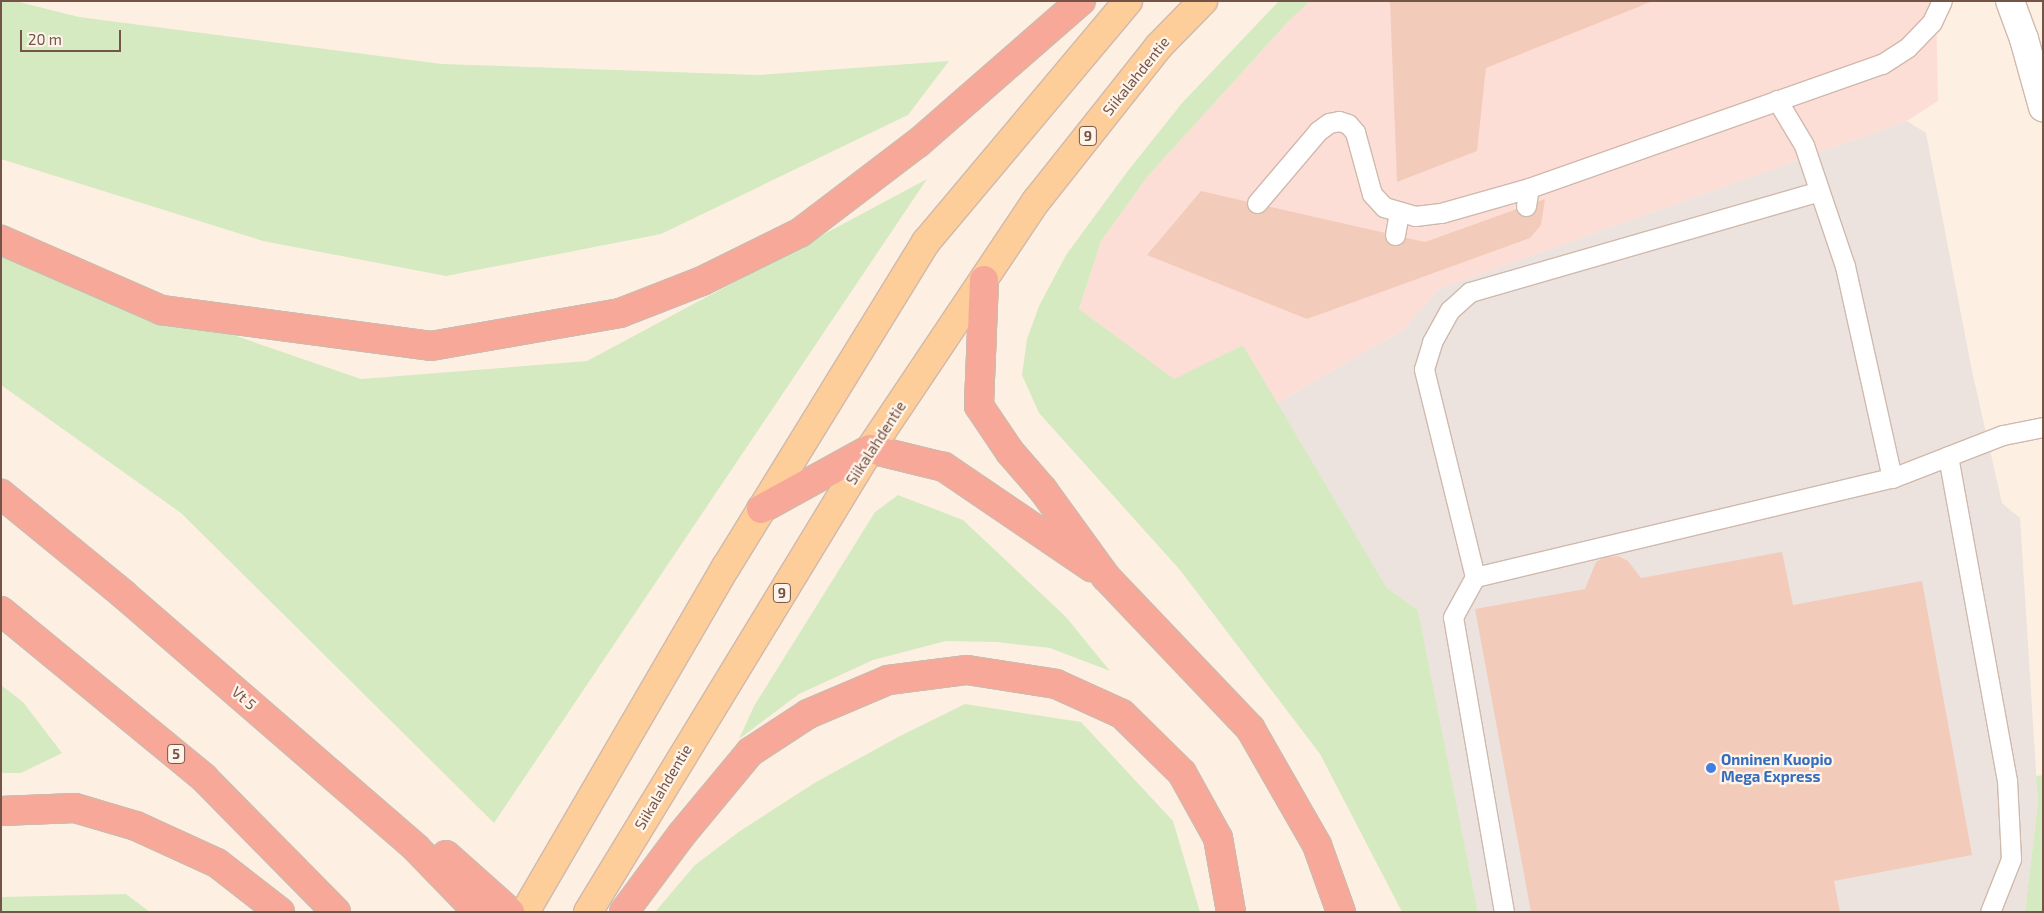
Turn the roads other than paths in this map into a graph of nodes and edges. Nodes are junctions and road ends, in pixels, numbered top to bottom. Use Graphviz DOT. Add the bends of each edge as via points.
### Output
graph roads {
  1 [pos="1081,1"];
  2 [pos="1128,1"];
  3 [pos="1203,1"];
  4 [pos="1942,1"];
  5 [pos="2010,1"];
  6 [pos="1777,100"];
  7 [pos="2043,107"];
  8 [pos="1820,191"];
  9 [pos="1256,203"];
  10 [pos="1399,212"];
  11 [pos="1395,235"];
  12 [pos="1,240"];
  13 [pos="984,280"];
  14 [pos="2043,427"];
  15 [pos="870,449"];
  16 [pos="1948,456"];
  17 [pos="1892,478"];
  18 [pos="1,494"];
  19 [pos="761,509"];
  20 [pos="1475,577"];
  21 [pos="1106,578"];
  22 [pos="1,611"];
  23 [pos="1,812"];
  24 [pos="420,842"];
  25 [pos="280,912"];
  26 [pos="336,912"];
  27 [pos="478,912"];
  28 [pos="510,912"];
  29 [pos="524,912"];
  30 [pos="588,912"];
  31 [pos="624,912"];
  32 [pos="1231,912"];
  33 [pos="1340,912"];
  34 [pos="1504,912"];
  35 [pos="1990,912"];
  1 -- 12 [label="highway" via="918,143 801,232 702,280 620,314 431,346 161,310"];
  2 -- 19 [label="main road" via="926,242"];
  3 -- 13 [label="main road, Siikalahdentie / 9" via="1159,46 1049,185"];
  4 -- 6 [label="lane" via="1932,22 1914,41 1882,64"];
  5 -- 7 [label="main road"];
  6 -- 8 [label="lane" via="1804,145"];
  6 -- 10 [label="lane" via="1527,197 1441,213 1414,216"];
  8 -- 17 [label="lane" via="1845,266"];
  8 -- 20 [label="lane" via="1470,292 1450,310 1432,342 1424,369"];
  9 -- 10 [label="lane" via="1318,131 1339,121 1348,124 1355,132 1372,194 1384,207"];
  10 -- 11 [label="lane"];
  13 -- 15 [label="main road, Siikalahdentie / 9"];
  13 -- 21 [label="highway" via="979,406"];
  14 -- 16 [label="lane" via="2003,435"];
  15 -- 19 [label="highway"];
  15 -- 21 [label="highway" via="944,467"];
  15 -- 30 [label="main road, Siikalahdentie / 9"];
  16 -- 17 [label="lane"];
  16 -- 35 [label="lane" via="2006,780 2011,859"];
  17 -- 20 [label="lane"];
  18 -- 24 [label="highway, Vt 5" via="271,722"];
  19 -- 29 [label="main road"];
  20 -- 34 [label="lane" via="1453,617"];
  21 -- 33 [label="highway" via="1250,728 1317,846"];
  22 -- 26 [label="highway, 5" via="204,778"];
  23 -- 25 [label="highway" via="75,808 136,826 217,863"];
  24 -- 27 [label="highway"];
  24 -- 28 [label="highway"];
  31 -- 32 [label="highway" via="682,834 750,752 808,714 888,680 967,670 1056,684 1122,714 1182,773 1218,838"];
}
